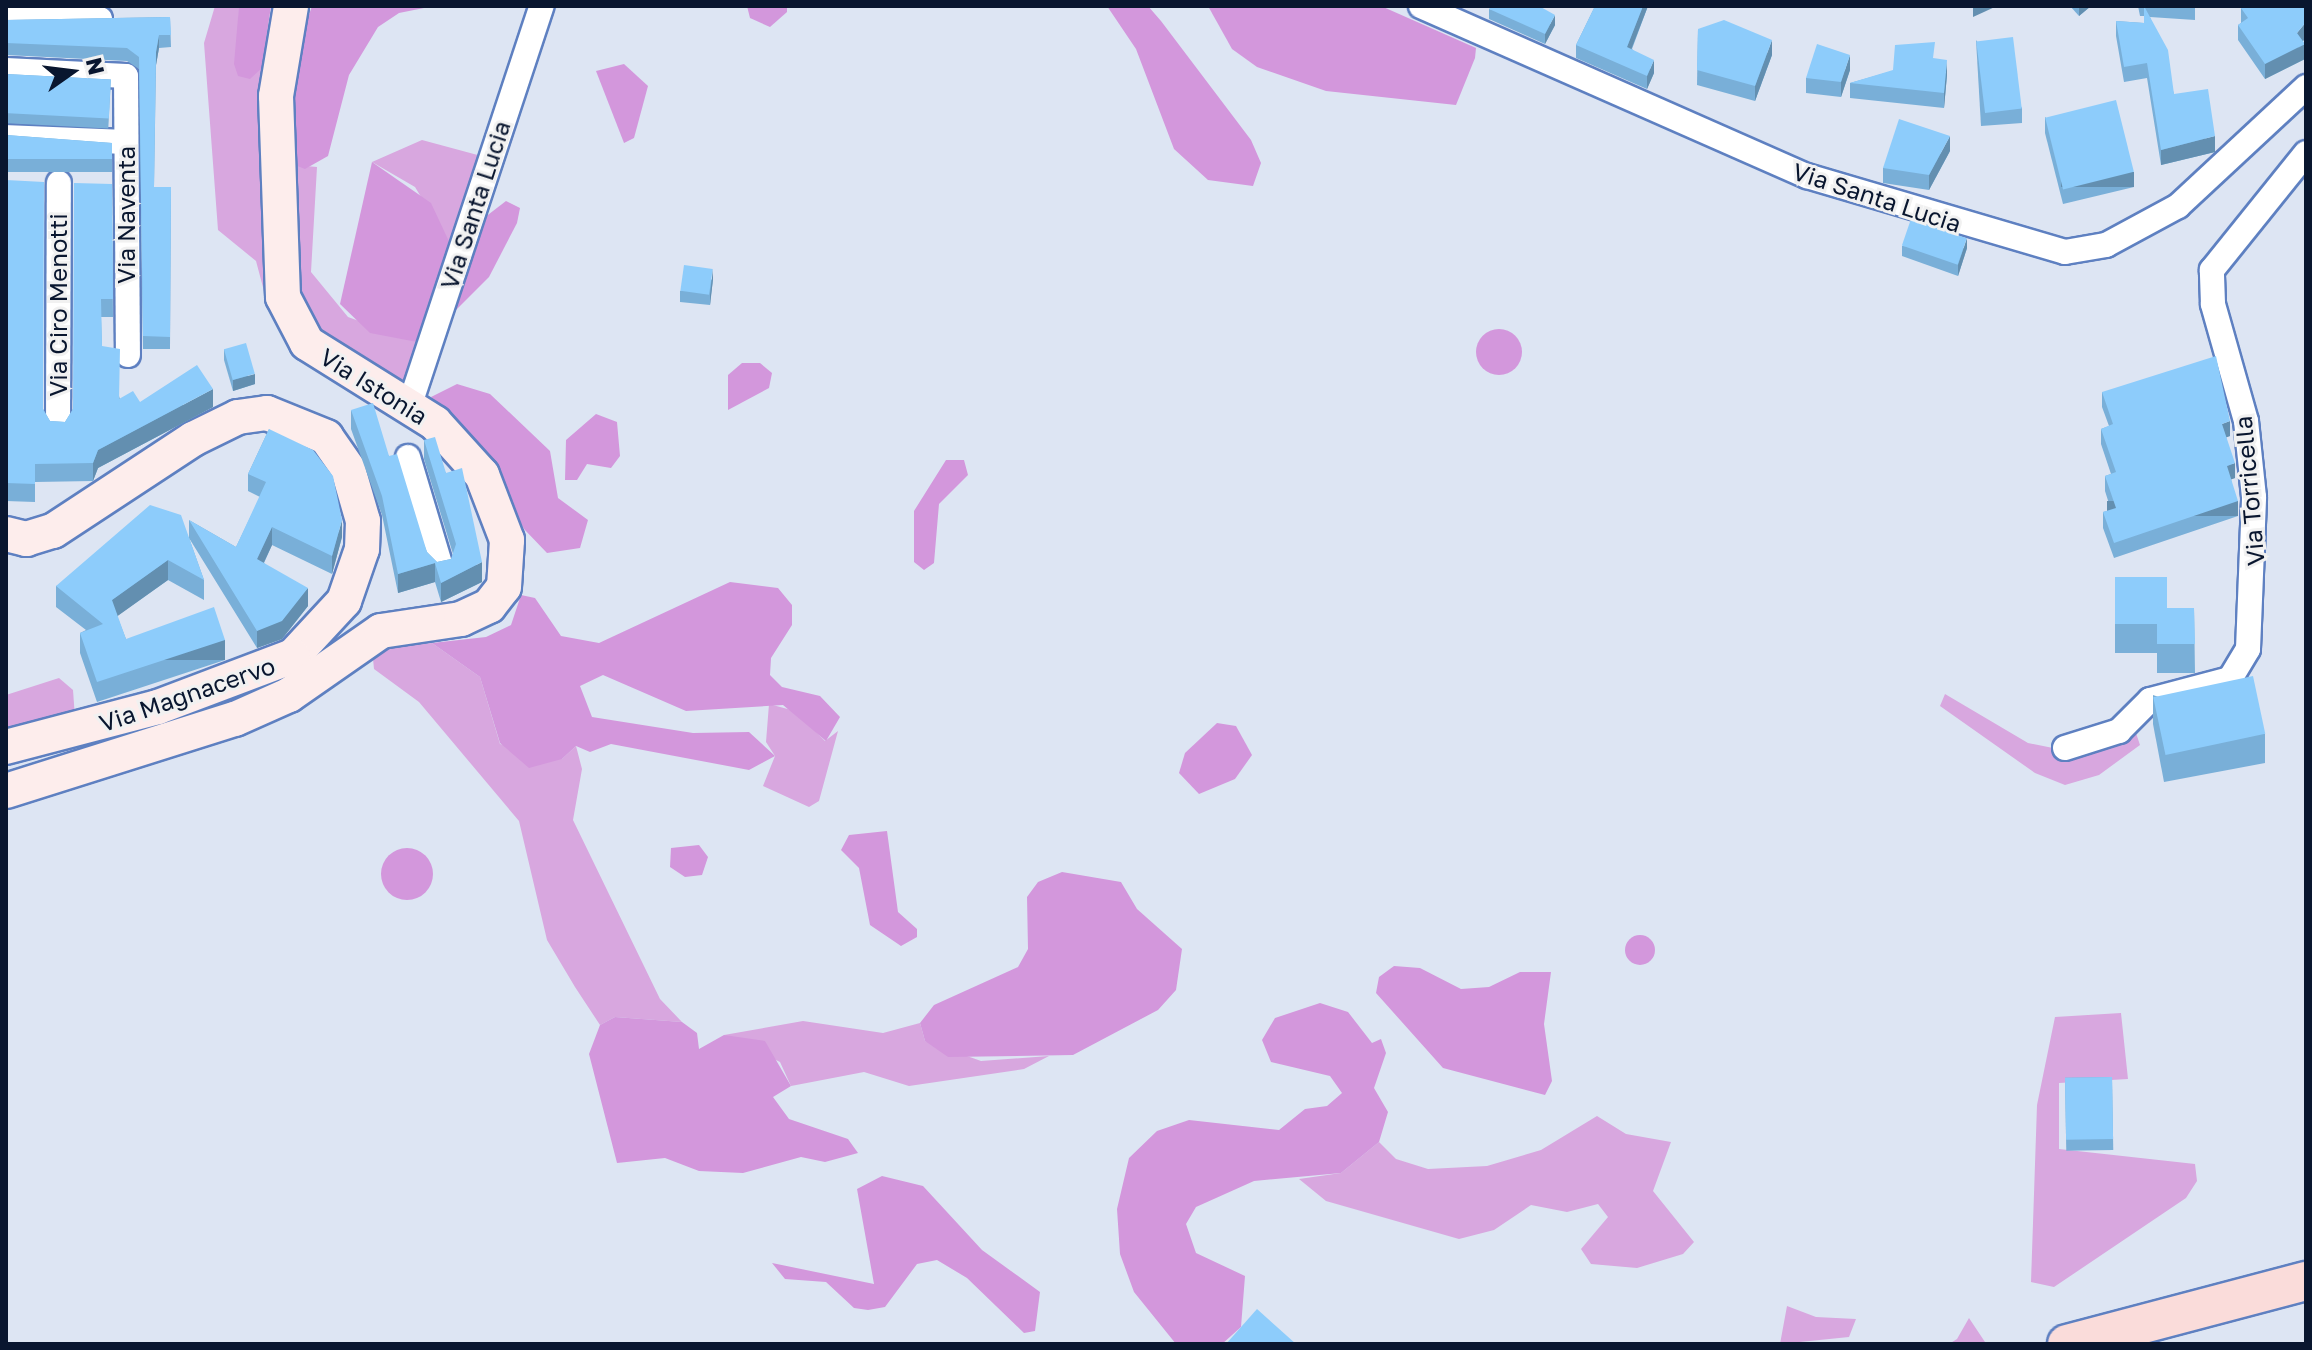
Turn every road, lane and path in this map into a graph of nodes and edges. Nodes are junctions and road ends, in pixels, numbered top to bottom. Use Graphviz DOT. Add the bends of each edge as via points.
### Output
graph roads {
  1 [pos="542,6"];
  2 [pos="1421,6"];
  3 [pos="291,9"];
  4 [pos="6,18"];
  5 [pos="128,20"];
  6 [pos="6,70"];
  7 [pos="2306,87"];
  8 [pos="6,137"];
  9 [pos="126,142"];
  10 [pos="2306,153"];
  11 [pos="32,183"];
  12 [pos="59,183"];
  13 [pos="125,187"];
  14 [pos="128,355"];
  15 [pos="410,404"];
  16 [pos="58,427"];
  17 [pos="408,457"];
  18 [pos="9,537"];
  19 [pos="441,567"];
  20 [pos="6,747"];
  21 [pos="2065,748"];
  22 [pos="6,791"];
  23 [pos="2306,1281"];
  24 [pos="2067,1344"];
  1 -- 15 [label="street, Via Santa Lucia"];
  2 -- 7 [label="street, Via Santa Lucia" via="1807,176 2065,252 2106,245 2178,206"];
  3 -- 15 [label="street, Via Istonia" via="276,96 283,297 293,323 328,361"];
  4 -- 5 [label="street"];
  6 -- 9 [label="street, Via Naventa" via="126,76"];
  8 -- 9 [label="street"];
  9 -- 13 [label="street, Via Naventa"];
  10 -- 21 [label="street, Via Torricella" via="2212,270 2213,304 2246,421 2254,497 2248,649 2230,679 2150,700 2119,731"];
  11 -- 12 [label="street"];
  12 -- 13 [label="street"];
  12 -- 16 [label="street, Via Ciro Menotti"];
  13 -- 14 [label="street, Via Naventa"];
  15 -- 22 [label="street, Via Istonia" via="459,447 499,511 510,557 498,598 461,619 381,631 289,695 235,719"];
  17 -- 19 [label="street"];
  18 -- 20 [label="street, Via Magnacervo" via="53,531 193,439 253,413 296,419 326,437 348,469 363,521 362,549 344,601 293,656 158,707"];
  23 -- 24 [label="main road"];
}
